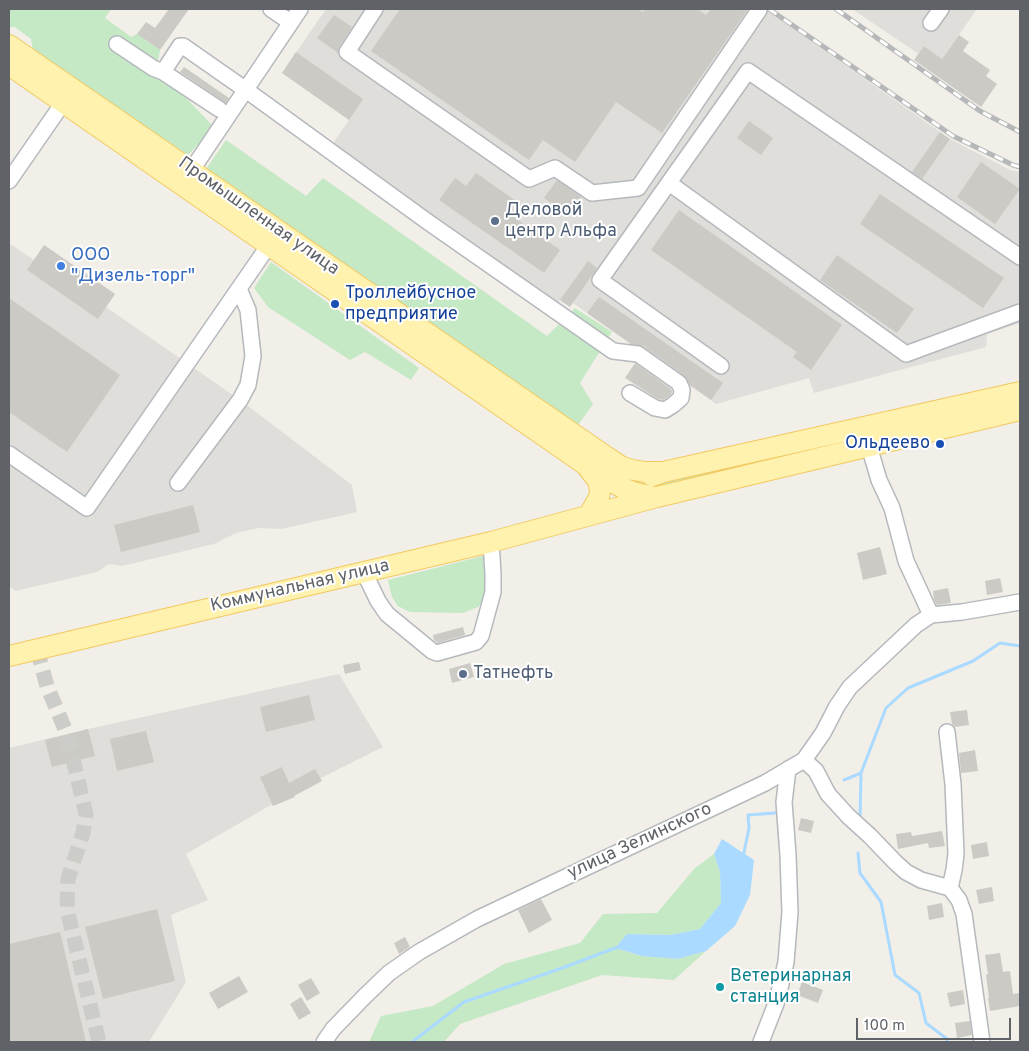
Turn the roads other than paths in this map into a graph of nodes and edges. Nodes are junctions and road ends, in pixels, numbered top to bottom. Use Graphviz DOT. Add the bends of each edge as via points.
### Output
graph roads {
  1 [pos="271,9"];
  2 [pos="300,9"];
  3 [pos="375,9"];
  4 [pos="941,9"];
  5 [pos="759,10"];
  6 [pos="290,22"];
  7 [pos="931,23"];
  8 [pos="116,44"];
  9 [pos="9,45"];
  10 [pos="9,65"];
  11 [pos="163,72"];
  12 [pos="246,90"];
  13 [pos="68,96"];
  14 [pos="219,109"];
  15 [pos="186,178"];
  16 [pos="9,180"];
  17 [pos="668,183"];
  18 [pos="273,238"];
  19 [pos="1020,257"];
  20 [pos="239,289"];
  21 [pos="1020,312"];
  22 [pos="721,366"];
  23 [pos="1020,392"];
  24 [pos="630,393"];
  25 [pos="1020,410"];
  26 [pos="867,437"];
  27 [pos="9,454"];
  28 [pos="584,464"];
  29 [pos="622,466"];
  30 [pos="663,472"];
  31 [pos="178,483"];
  32 [pos="623,488"];
  33 [pos="657,497"];
  34 [pos="590,515"];
  35 [pos="491,542"];
  36 [pos="364,572"];
  37 [pos="1020,602"];
  38 [pos="931,615"];
  39 [pos="9,656"];
  40 [pos="947,732"];
  41 [pos="804,760"];
  42 [pos="788,770"];
  43 [pos="950,888"];
  44 [pos="324,1042"];
  45 [pos="761,1042"];
  46 [pos="982,1042"];
  1 -- 6 [label="street"];
  2 -- 6 [label="street"];
  3 -- 5 [label="street" via="347,52 529,179 555,168 592,192 638,188"];
  4 -- 7 [label="street"];
  6 -- 12 [label="street"];
  8 -- 11 [label="street"];
  9 -- 13 [label="main road, Промышленная улица"];
  10 -- 13 [label="main road, Промышленная улица"];
  11 -- 12 [label="street" via="183,46"];
  11 -- 14 [label="street"];
  12 -- 15 [label="street"];
  12 -- 24 [label="street" via="613,351 638,354 678,382 682,390 680,398 665,410 655,408"];
  13 -- 15 [label="main road, Промышленная улица"];
  13 -- 16 [label="street"];
  15 -- 18 [label="main road, Промышленная улица"];
  17 -- 19 [label="street" via="748,71"];
  17 -- 21 [label="street" via="906,354"];
  17 -- 22 [label="street" via="600,280"];
  18 -- 20 [label="street"];
  18 -- 28 [label="main road, Промышленная улица"];
  18 -- 29 [label="main road, Промышленная улица"];
  20 -- 27 [label="street" via="87,508"];
  20 -- 31 [label="street" via="248,310 253,356 248,385"];
  23 -- 26 [label="main road, Промышленная улица"];
  25 -- 26 [label="main road, Промышленная улица"];
  26 -- 30 [label="main road, Промышленная улица"];
  26 -- 33 [label="main road, Промышленная улица"];
  26 -- 38 [label="street" via="879,480 892,508 906,561"];
  28 -- 32 [label="main road, Промышленная улица"];
  28 -- 34 [label="main road, Промышленная улица" via="598,481 600,490 600,497"];
  29 -- 30 [label="main road, Промышленная улица" via="645,472"];
  29 -- 32 [label="main road" via="627,478"];
  30 -- 32 [label="main road, Промышленная улица"];
  32 -- 33 [label="main road, Промышленная улица"];
  32 -- 34 [label="main road, Промышленная улица"];
  33 -- 34 [label="main road, Промышленная улица"];
  34 -- 35 [label="main road, Коммунальная улица"];
  35 -- 36 [label="main road, Коммунальная улица"];
  35 -- 36 [label="street" via="493,592 480,636 476,642 437,653 387,614"];
  36 -- 39 [label="main road, Коммунальная улица"];
  37 -- 38 [label="street"];
  38 -- 41 [label="street, улица Зелинского" via="916,624 850,687"];
  40 -- 43 [label="street" via="956,854"];
  41 -- 42 [label="street, улица Зелинского"];
  41 -- 43 [label="street" via="848,816 906,872"];
  42 -- 44 [label="street, улица Зелинского" via="477,919 419,952 364,996"];
  42 -- 45 [label="street" via="784,802 790,912 786,962 777,1001"];
  43 -- 46 [label="street" via="964,914"];
}
